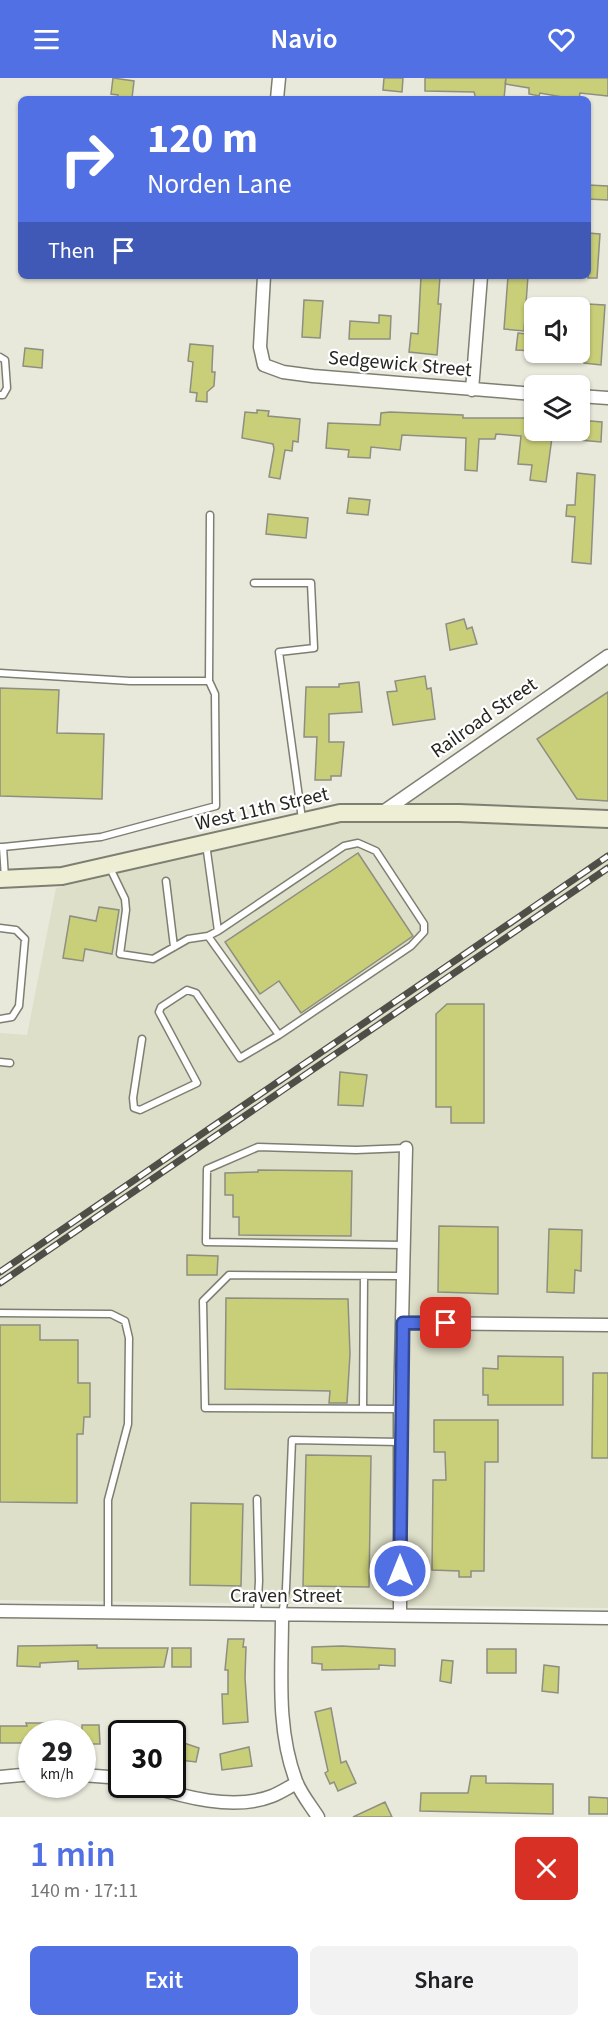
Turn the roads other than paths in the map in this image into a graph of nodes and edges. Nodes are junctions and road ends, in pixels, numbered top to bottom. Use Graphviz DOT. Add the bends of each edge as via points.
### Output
graph roads {
  1 [pos="279,78"];
  2 [pos="277,96"];
  3 [pos="264,279"];
  4 [pos="481,279"];
  5 [pos="0,357"];
  6 [pos="472,390"];
  7 [pos="524,393"];
  8 [pos="0,395"];
  9 [pos="590,397"];
  10 [pos="608,398"];
  11 [pos="210,515"];
  12 [pos="254,583"];
  13 [pos="608,656"];
  14 [pos="0,673"];
  15 [pos="209,681"];
  16 [pos="383,812"];
  17 [pos="608,819"];
  18 [pos="302,820"];
  19 [pos="206,844"];
  20 [pos="2,847"];
  21 [pos="109,866"];
  22 [pos="3,879"];
  23 [pos="166,881"];
  24 [pos="0,928"];
  25 [pos="218,931"];
  26 [pos="208,936"];
  27 [pos="174,947"];
  28 [pos="0,1019"];
  29 [pos="279,1035"];
  30 [pos="142,1039"];
  31 [pos="0,1062"];
  32 [pos="10,1063"];
  33 [pos="406,1148"];
  34 [pos="404,1245"];
  35 [pos="364,1276"];
  36 [pos="402,1276"];
  37 [pos="0,1313"];
  38 [pos="403,1323"];
  39 [pos="608,1325"];
  40 [pos="363,1409"];
  41 [pos="400,1409"];
  42 [pos="400,1442"];
  43 [pos="257,1498"];
  44 [pos="0,1611"];
  45 [pos="108,1613"];
  46 [pos="400,1614"];
  47 [pos="257,1616"];
  48 [pos="282,1616"];
  49 [pos="608,1618"];
  50 [pos="18,1775"];
  51 [pos="0,1777"];
  52 [pos="297,1783"];
  53 [pos="186,1795"];
  54 [pos="318,1817"];
  1 -- 2 [label="street"];
  3 -- 6 [label="street, Sedgewick Street" via="260,347 264,365 283,372"];
  4 -- 6 [label="street"];
  5 -- 8 [label="lane" via="5,360 7,388"];
  6 -- 7 [label="street, Sedgewick Street"];
  9 -- 10 [label="street"];
  11 -- 15 [label="lane"];
  12 -- 18 [label="lane" via="311,584 314,648 279,652"];
  13 -- 16 [label="street, Railroad Street"];
  14 -- 15 [label="lane" via="130,681"];
  15 -- 20 [label="lane" via="215,694 216,806 101,837"];
  16 -- 17 [label="street, West 11th Street"];
  16 -- 18 [label="street, West 11th Street" via="340,813"];
  18 -- 19 [label="street, West 11th Street"];
  19 -- 21 [label="street, West 11th Street"];
  19 -- 25 [label="lane"];
  20 -- 22 [label="lane"];
  21 -- 22 [label="street, West 11th Street" via="62,876"];
  21 -- 27 [label="lane" via="125,899 120,954 153,959"];
  23 -- 27 [label="lane"];
  24 -- 28 [label="lane" via="16,930 25,939 19,1006 12,1017"];
  25 -- 26 [label="lane"];
  25 -- 29 [label="lane" via="344,846 358,843 376,851 424,924 424,932 411,946"];
  26 -- 27 [label="lane" via="188,939"];
  26 -- 29 [label="lane"];
  29 -- 30 [label="lane" via="240,1058 196,993 187,990 159,1012 197,1083 140,1110 134,1108 133,1098"];
  31 -- 32 [label="lane"];
  33 -- 34 [label="street"];
  33 -- 34 [label="lane" via="258,1147 207,1169 206,1242"];
  34 -- 36 [label="street"];
  35 -- 36 [label="lane"];
  35 -- 40 [label="lane"];
  35 -- 40 [label="lane" via="229,1275 203,1300 205,1408"];
  36 -- 38 [label="street"];
  37 -- 45 [label="lane" via="111,1314 125,1322 129,1338 128,1424 108,1500"];
  38 -- 39 [label="street"];
  38 -- 41 [label="street"];
  40 -- 41 [label="lane"];
  41 -- 42 [label="street"];
  42 -- 46 [label="street"];
  42 -- 48 [label="lane" via="292,1440"];
  43 -- 47 [label="lane"];
  44 -- 45 [label="street, Craven Street"];
  45 -- 47 [label="street, Craven Street"];
  46 -- 48 [label="street, Craven Street"];
  46 -- 49 [label="street, Craven Street"];
  47 -- 48 [label="street, Craven Street"];
  48 -- 52 [label="street" via="281,1712"];
  50 -- 51 [label="street"];
  52 -- 53 [label="street" via="271,1797 236,1802"];
  52 -- 54 [label="street"];
}
